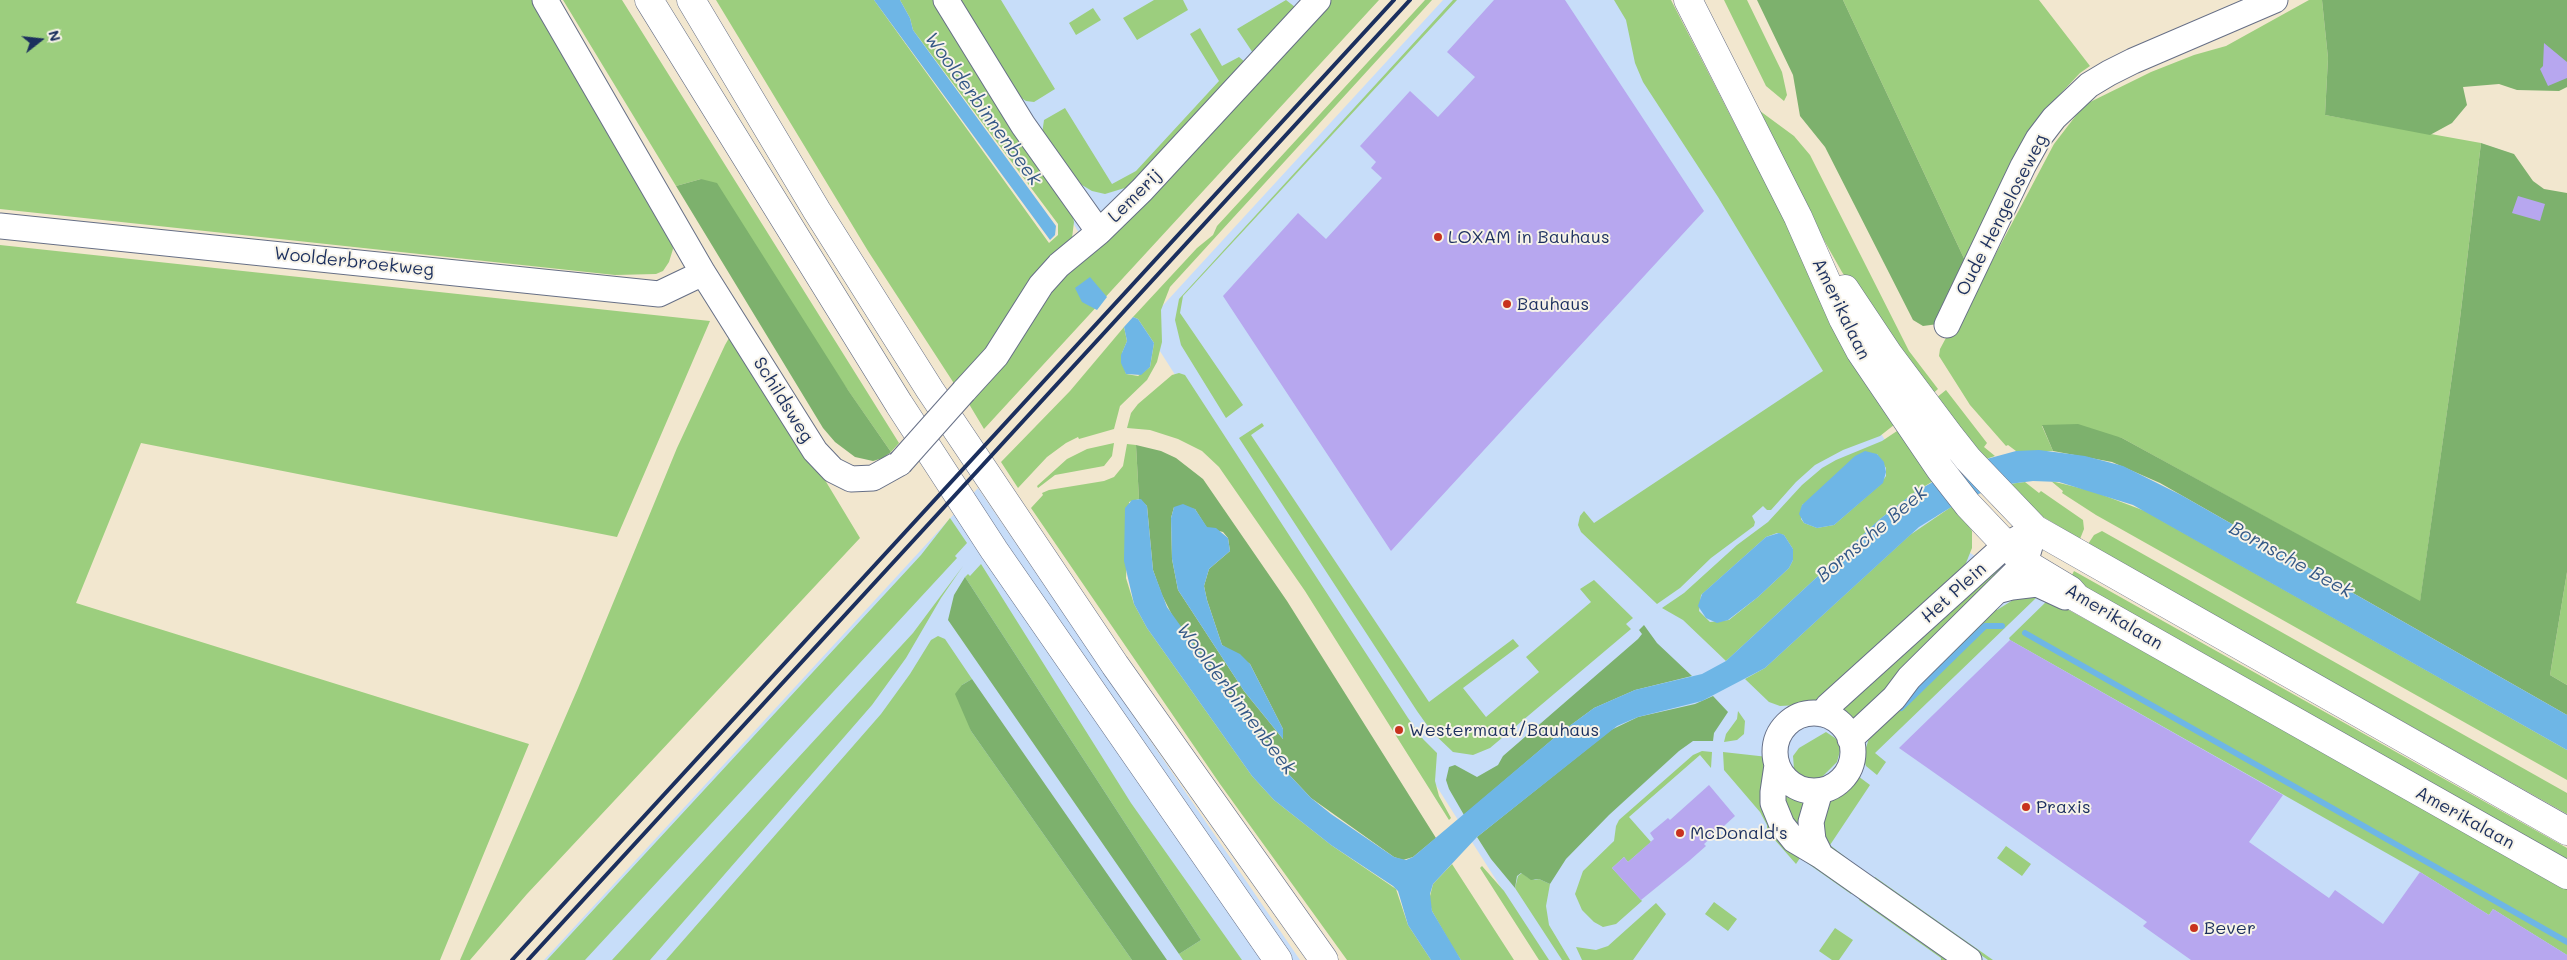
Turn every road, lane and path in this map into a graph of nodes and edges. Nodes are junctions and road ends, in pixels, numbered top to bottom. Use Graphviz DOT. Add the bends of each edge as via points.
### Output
graph roads {
  1 [pos="545,0"];
  2 [pos="649,0"];
  3 [pos="690,0"];
  4 [pos="946,0"];
  5 [pos="1318,0"];
  6 [pos="1688,0"];
  7 [pos="2275,0"];
  8 [pos="1798,217"];
  9 [pos="0,226"];
  10 [pos="1099,232"];
  11 [pos="703,274"];
  12 [pos="1947,325"];
  13 [pos="2035,529"];
  14 [pos="2015,554"];
  15 [pos="1997,591"];
  16 [pos="2077,598"];
  17 [pos="1822,714"];
  18 [pos="1850,739"];
  19 [pos="1777,765"];
  20 [pos="1820,791"];
  21 [pos="2567,831"];
  22 [pos="1820,856"];
  23 [pos="2567,875"];
  24 [pos="1278,960"];
  25 [pos="1324,960"];
  26 [pos="1969,960"];
  1 -- 11 [label="street, Schildsweg"];
  2 -- 24 [label="main road" via="899,404 994,550"];
  3 -- 25 [label="main road" via="935,398 1114,665"];
  4 -- 10 [label="street, Lemerij" via="1023,125"];
  5 -- 10 [label="street, Lemerij" via="1149,183"];
  6 -- 8 [label="main road, Amerikalaan"];
  7 -- 12 [label="street, Oude Hengeloseweg" via="2117,69 2089,85 2054,118 2019,175"];
  8 -- 13 [label="main road, Amerikalaan" via="1889,355 1968,459"];
  8 -- 14 [label="main road, Amerikalaan" via="1860,351 1968,505"];
  9 -- 11 [label="street, Woolderbroekweg" via="659,294"];
  10 -- 11 [label="street, Schildsweg, bridge" via="1059,265 1041,285 996,356 900,463 873,478 862,480 832,470 815,451"];
  13 -- 14 [label="street, Het Plein"];
  13 -- 21 [label="main road, Amerikalaan"];
  14 -- 15 [label="street, Het Plein"];
  14 -- 16 [label="main road, Amerikalaan"];
  14 -- 17 [label="street, Het Plein"];
  15 -- 16 [label="street, Het Plein" via="2037,584 2060,596"];
  15 -- 18 [label="street, Het Plein"];
  16 -- 23 [label="main road, Amerikalaan"];
  17 -- 18 [label="street" via="1837,721"];
  17 -- 19 [label="street" via="1801,716 1784,726 1776,743"];
  18 -- 20 [label="street" via="1853,755 1847,773 1838,783"];
  19 -- 20 [label="street" via="1781,774 1796,787"];
  19 -- 22 [label="street" via="1773,798 1779,820 1794,840"];
  20 -- 22 [label="street" via="1811,827"];
  22 -- 26 [label="street"];
}
